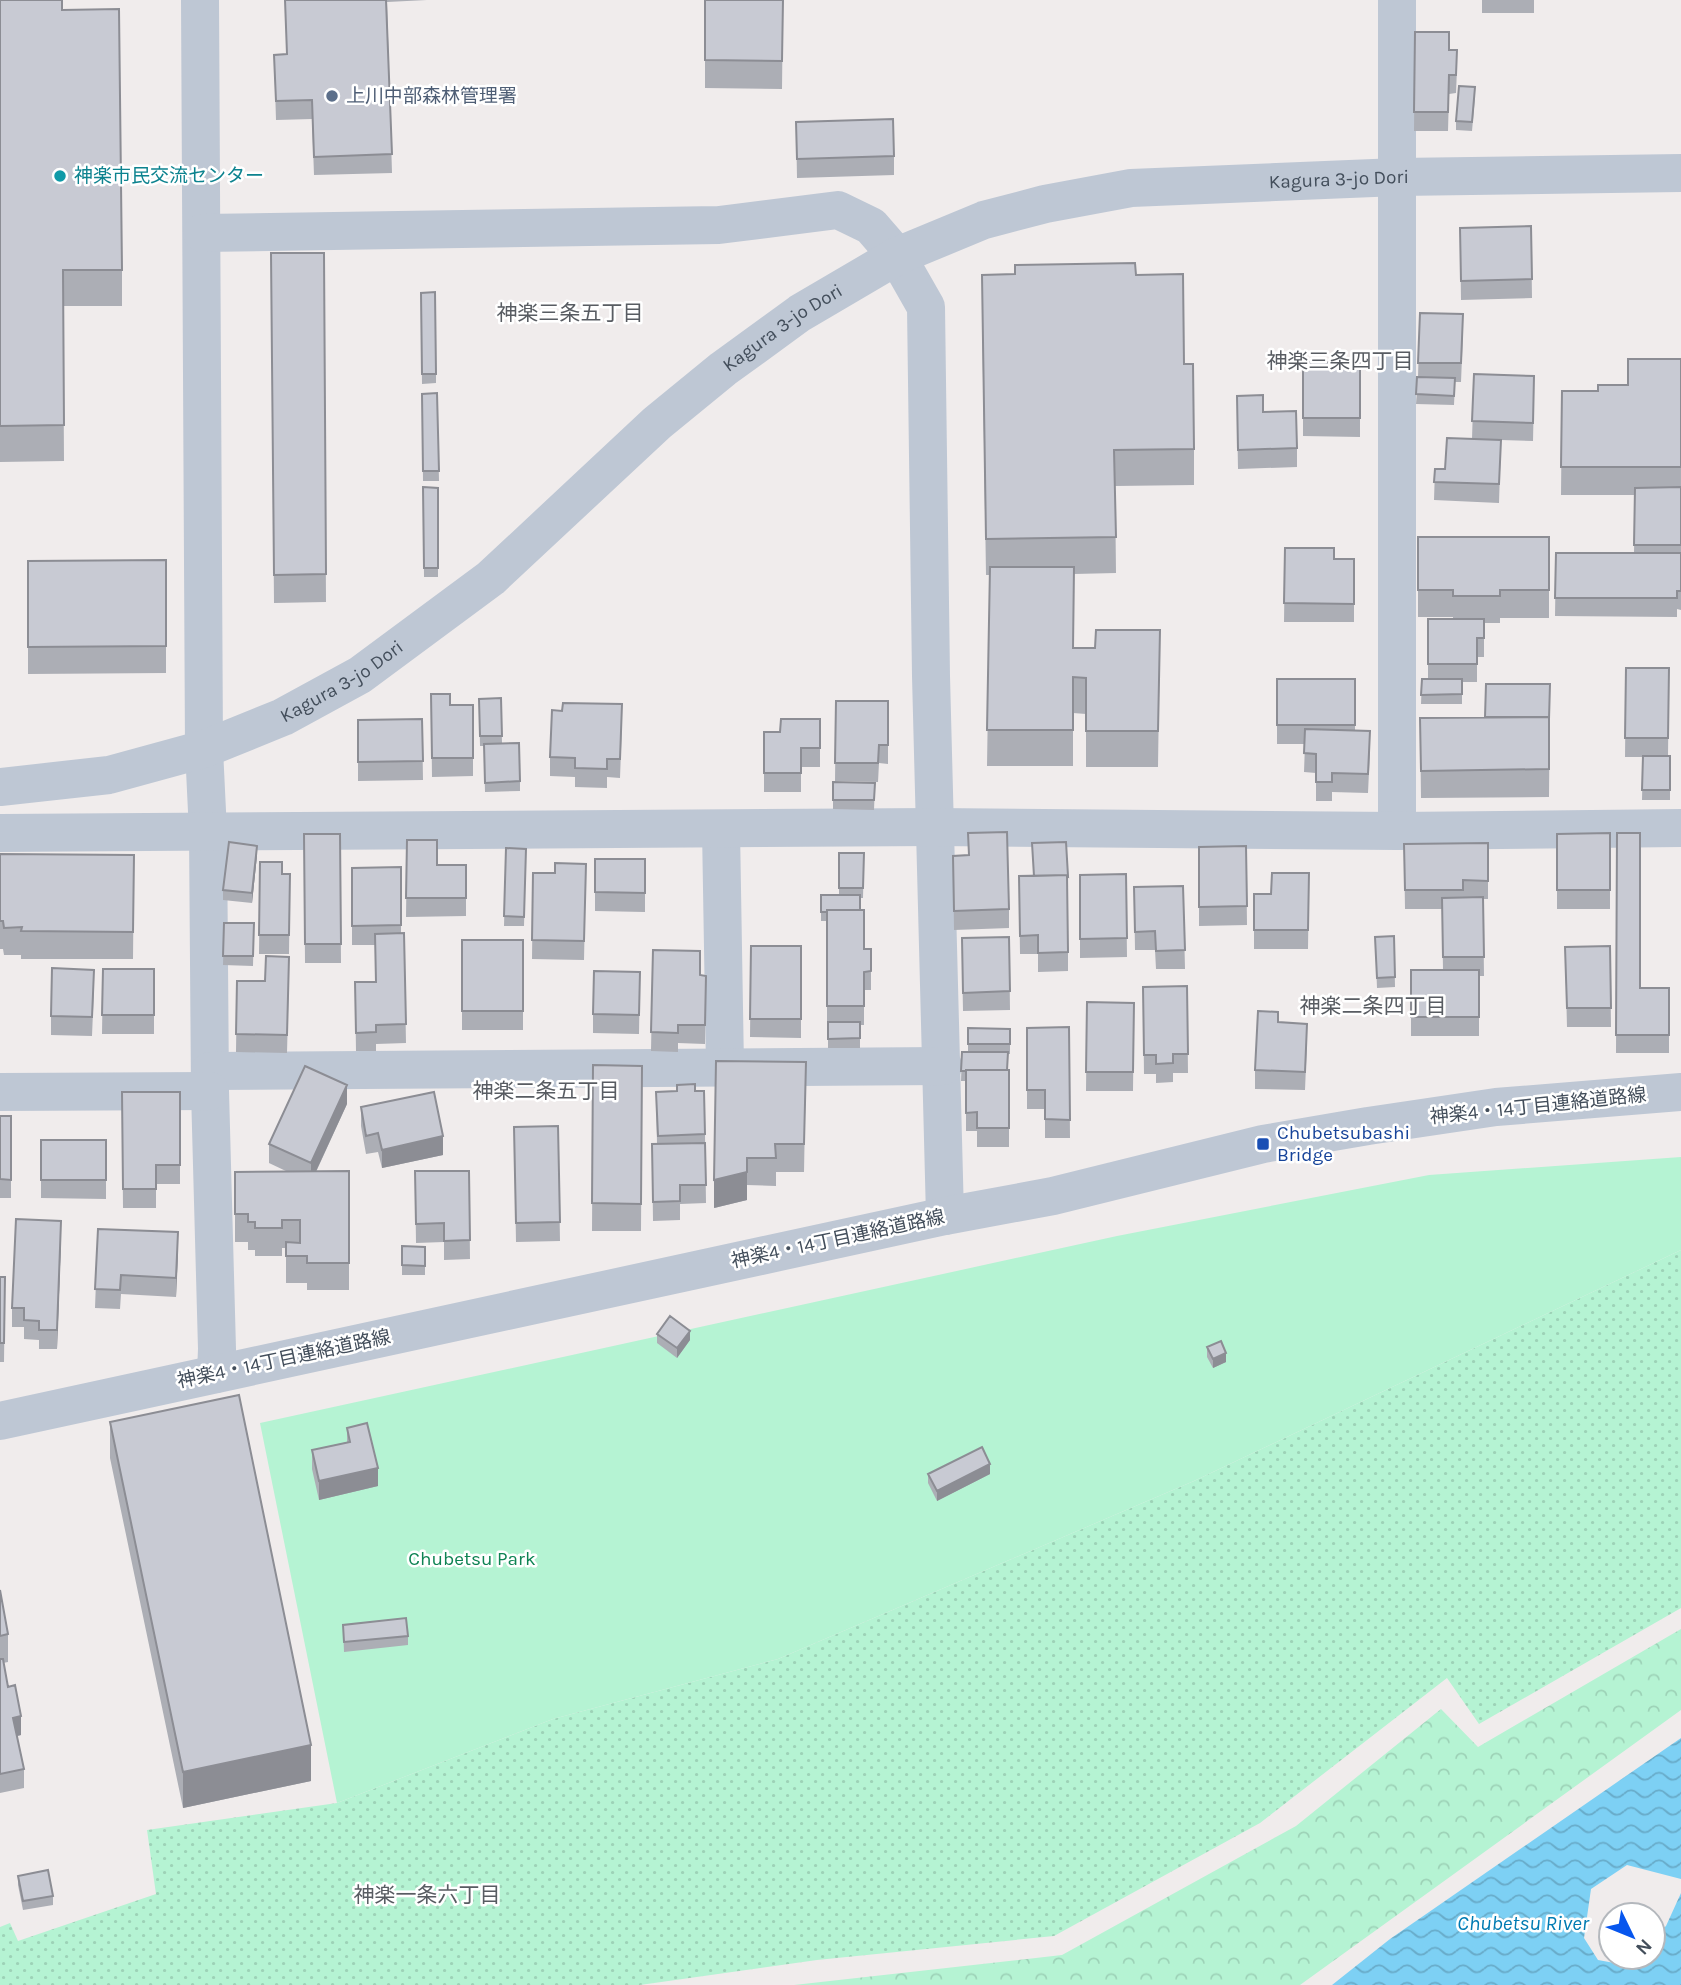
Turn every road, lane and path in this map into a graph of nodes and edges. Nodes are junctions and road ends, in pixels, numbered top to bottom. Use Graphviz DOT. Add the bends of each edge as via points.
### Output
graph roads {
  1 [pos="200,0"];
  2 [pos="1397,0"];
  3 [pos="1681,173"];
  4 [pos="1398,177"];
  5 [pos="202,233"];
  6 [pos="897,256"];
  7 [pos="204,749"];
  8 [pos="0,787"];
  9 [pos="935,827"];
  10 [pos="1681,828"];
  11 [pos="721,829"];
  12 [pos="1397,831"];
  13 [pos="208,832"];
  14 [pos="0,833"];
  15 [pos="943,1066"];
  16 [pos="725,1067"];
  17 [pos="210,1081"];
  18 [pos="0,1092"];
  19 [pos="1681,1092"];
  20 [pos="945,1216"];
  21 [pos="216,1374"];
  22 [pos="0,1421"];
  1 -- 5 [label="street"];
  2 -- 4 [label="street"];
  3 -- 4 [label="street, Kagura 3-jo Dori"];
  4 -- 6 [label="street, Kagura 3-jo Dori" via="1131,187 984,220"];
  4 -- 12 [label="street"];
  5 -- 6 [label="street" via="719,225 838,210 871,226"];
  5 -- 7 [label="street"];
  6 -- 7 [label="street, Kagura 3-jo Dori" via="800,313 723,369 657,422 491,578 360,675 283,717"];
  6 -- 9 [label="street" via="926,307"];
  7 -- 8 [label="street, Kagura 3-jo Dori" via="110,775"];
  7 -- 13 [label="street"];
  9 -- 11 [label="street"];
  9 -- 12 [label="street"];
  9 -- 15 [label="street"];
  10 -- 12 [label="street"];
  11 -- 13 [label="street"];
  11 -- 16 [label="street"];
  13 -- 14 [label="street"];
  13 -- 17 [label="street"];
  15 -- 16 [label="street"];
  15 -- 20 [label="street"];
  16 -- 17 [label="street"];
  17 -- 18 [label="street"];
  17 -- 21 [label="street"];
  19 -- 20 [label="street, 神楽4・14丁目連絡道路線" via="1496,1107 1368,1126 1263,1144 1053,1196"];
  20 -- 21 [label="street, 神楽4・14丁目連絡道路線"];
  21 -- 22 [label="street, 神楽4・14丁目連絡道路線"];
}
